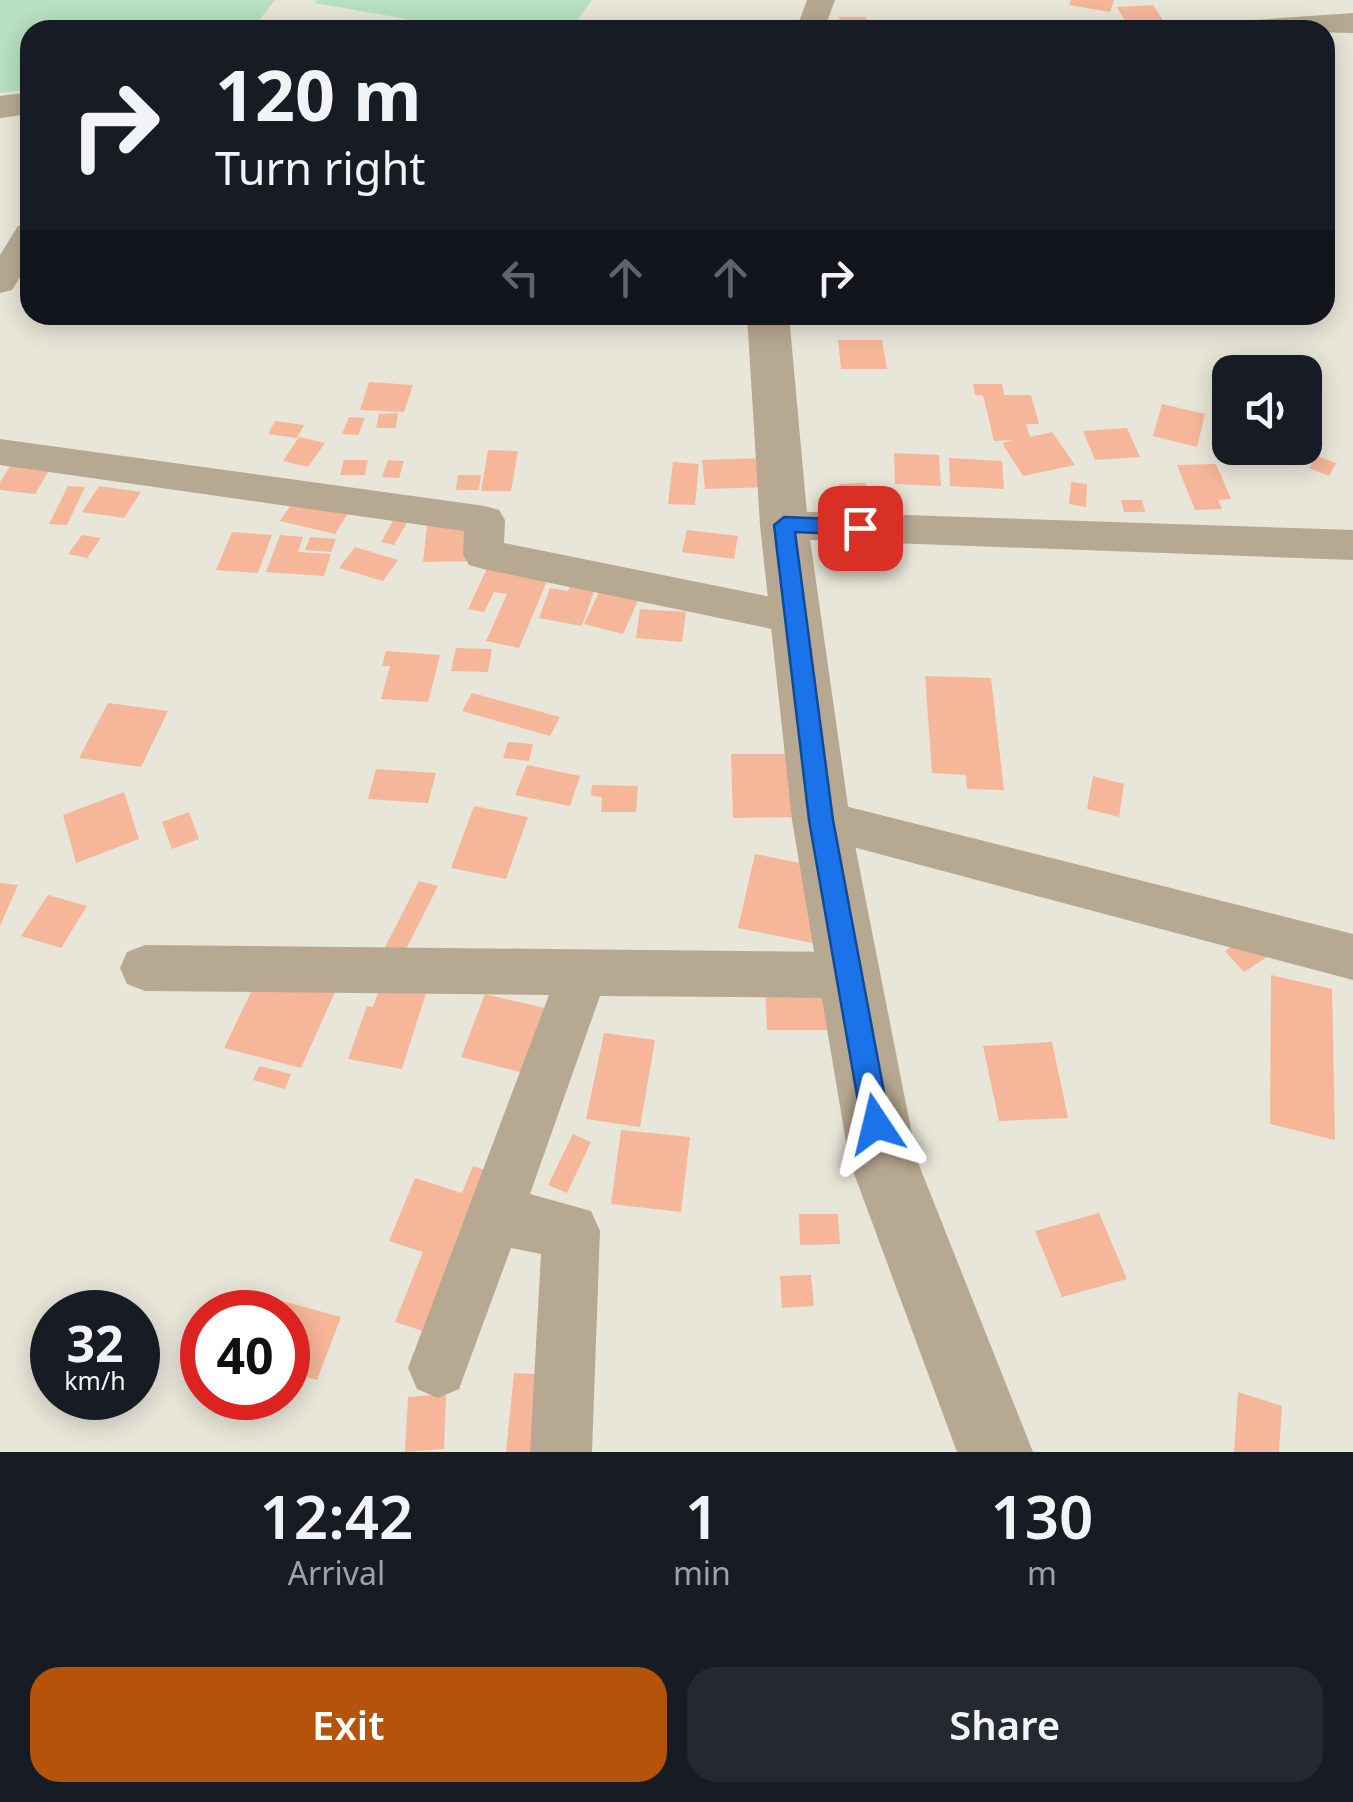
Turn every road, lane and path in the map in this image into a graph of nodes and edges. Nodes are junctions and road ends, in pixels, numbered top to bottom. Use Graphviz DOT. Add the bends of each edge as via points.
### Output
graph roads {
  1 [pos="20,250"];
  2 [pos="0,283"];
  3 [pos="769,325"];
  4 [pos="0,452"];
  5 [pos="784,525"];
  6 [pos="1353,545"];
  7 [pos="796,618"];
  8 [pos="821,820"];
  9 [pos="1353,958"];
  10 [pos="145,968"];
  11 [pos="583,973"];
  12 [pos="850,975"];
  13 [pos="494,1216"];
  14 [pos="438,1368"];
  15 [pos="561,1452"];
  16 [pos="994,1452"];
  1 -- 2 [label="street"];
  3 -- 5 [label="street"];
  4 -- 7 [label="street" via="485,520 483,554"];
  5 -- 6 [label="street"];
  5 -- 7 [label="street"];
  7 -- 8 [label="street"];
  8 -- 9 [label="street"];
  8 -- 12 [label="street"];
  10 -- 11 [label="street"];
  11 -- 12 [label="street"];
  11 -- 13 [label="street"];
  12 -- 16 [label="street" via="883,1160"];
  13 -- 14 [label="street"];
  13 -- 15 [label="street" via="571,1231"];
}
